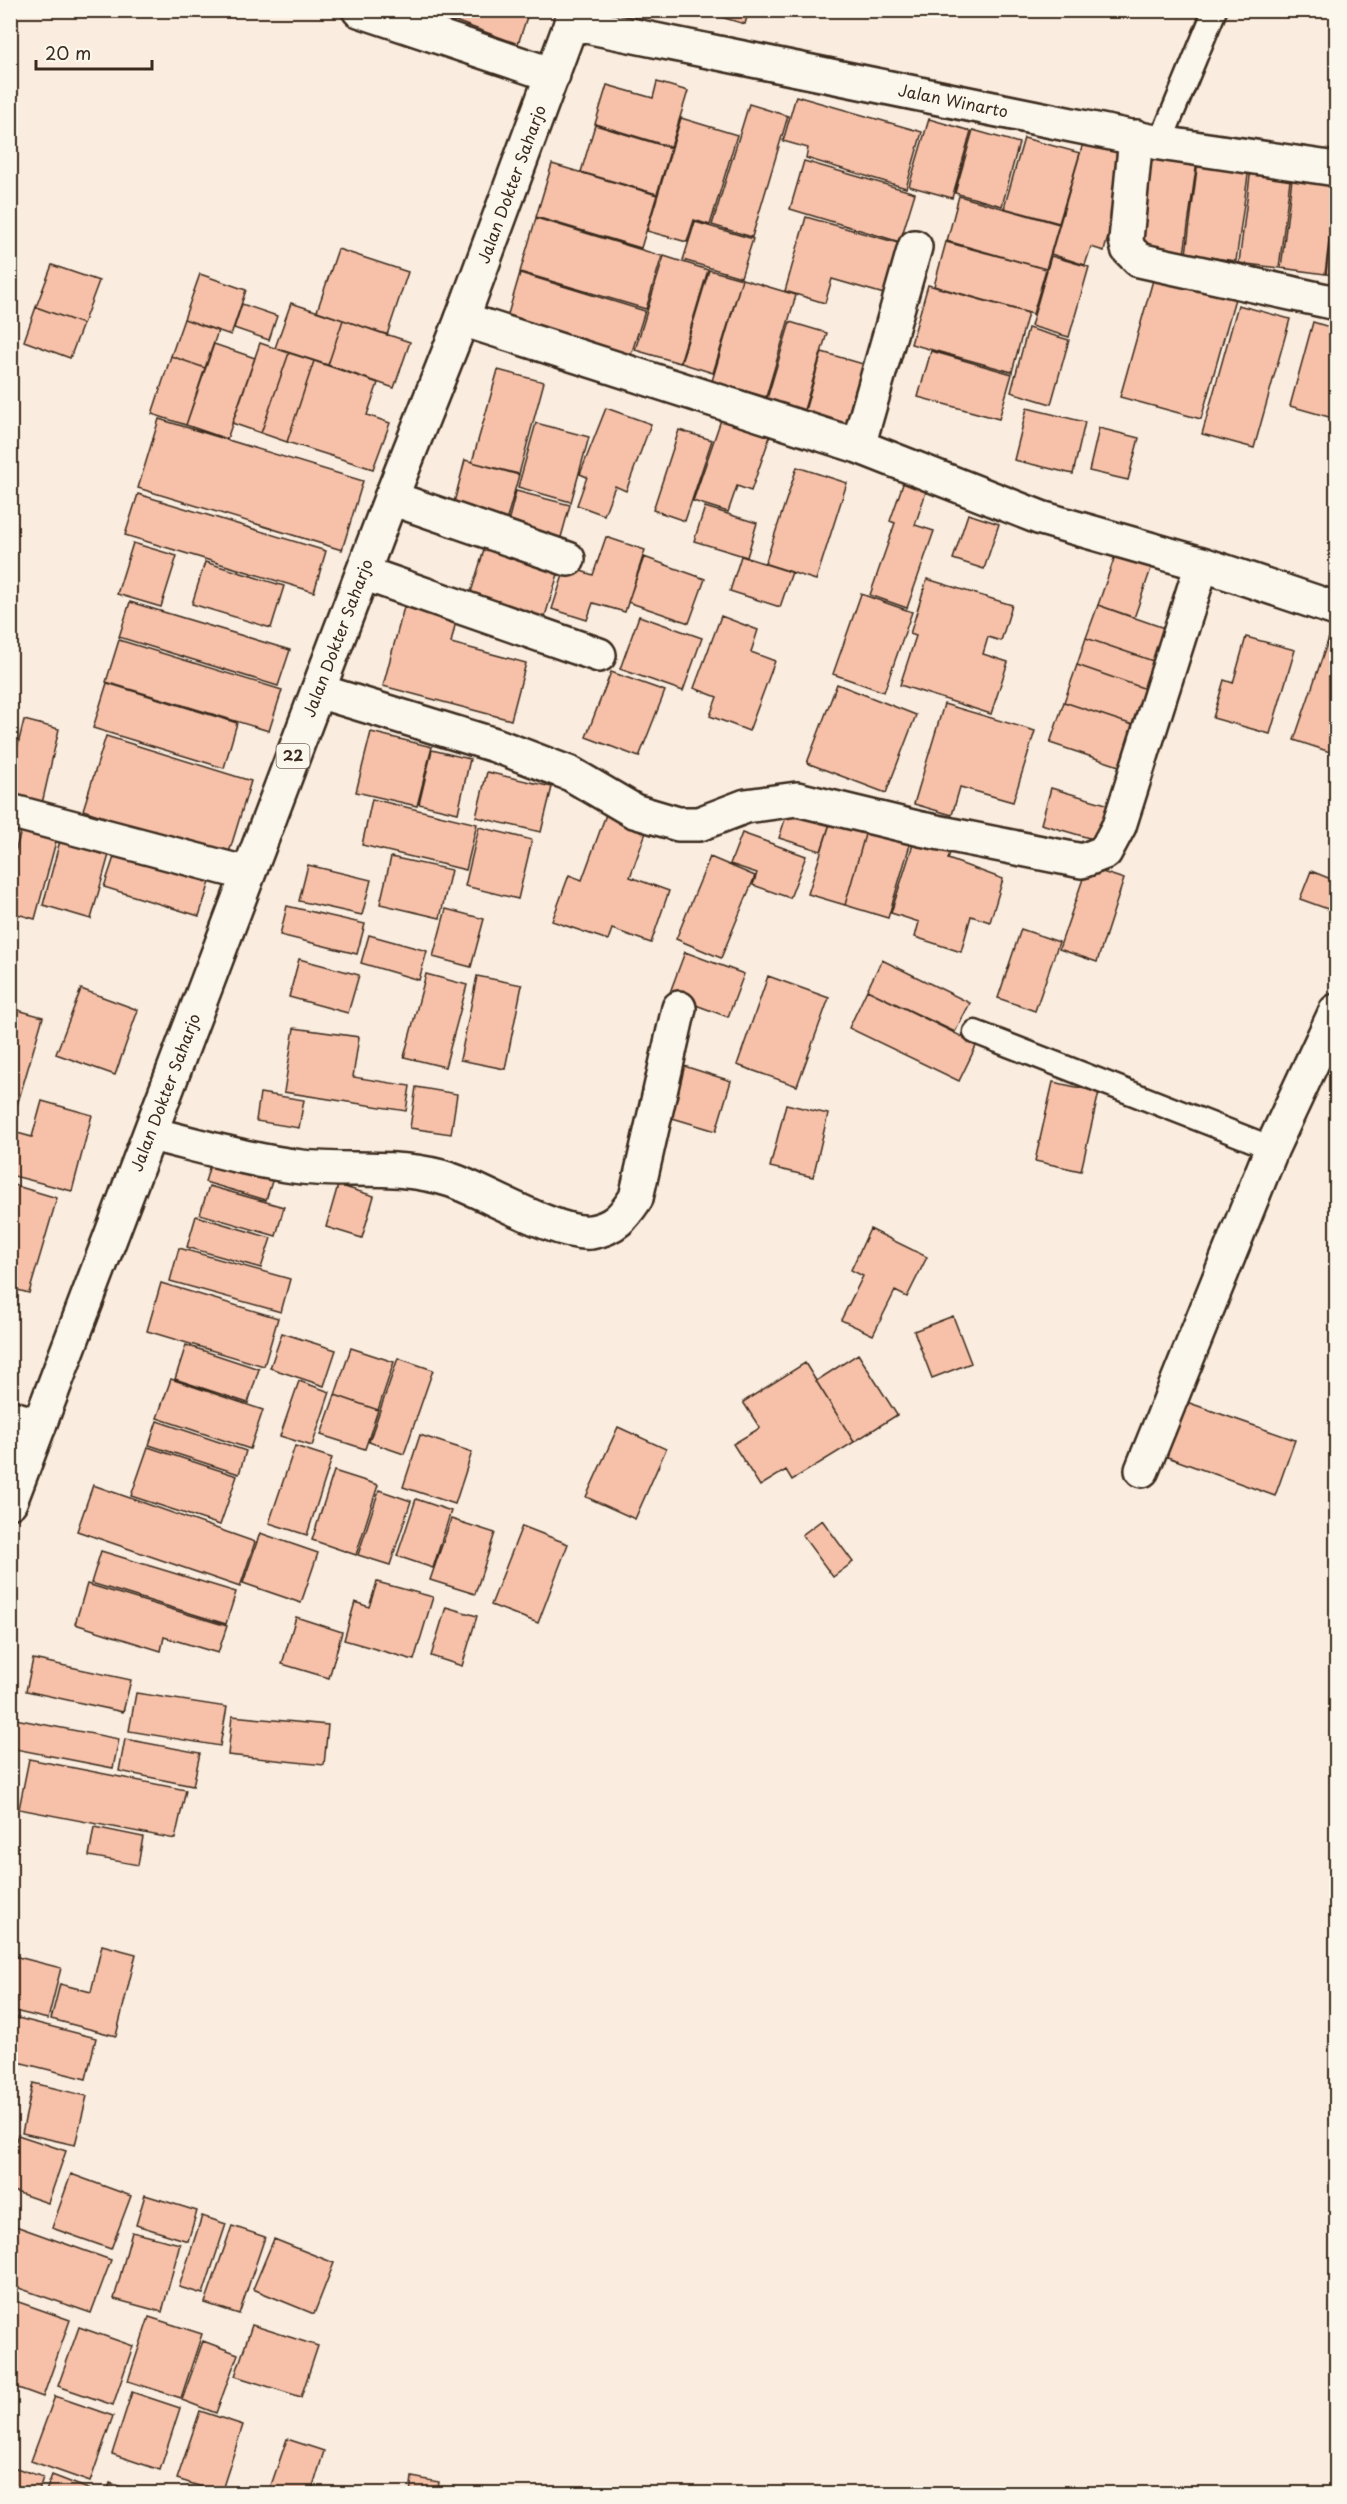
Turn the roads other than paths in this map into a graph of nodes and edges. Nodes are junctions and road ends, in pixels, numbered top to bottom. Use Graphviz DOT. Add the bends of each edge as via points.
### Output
graph roads {
  1 [pos="359,10"];
  2 [pos="1215,10"];
  3 [pos="574,17"];
  4 [pos="553,75"];
  5 [pos="1148,140"];
  6 [pos="1336,169"];
  7 [pos="915,247"];
  8 [pos="1336,303"];
  9 [pos="462,319"];
  10 [pos="858,446"];
  11 [pos="391,498"];
  12 [pos="568,559"];
  13 [pos="1202,564"];
  14 [pos="363,573"];
  15 [pos="1336,609"];
  16 [pos="599,655"];
  17 [pos="318,691"];
  18 [pos="10,811"];
  19 [pos="248,874"];
  20 [pos="679,1008"];
  21 [pos="1336,1011"];
  22 [pos="975,1032"];
  23 [pos="151,1134"];
  24 [pos="1272,1148"];
  25 [pos="25,1421"];
  26 [pos="1142,1470"];
  27 [pos="10,1502"];
  1 -- 4 [label="main road"];
  2 -- 5 [label="lane"];
  3 -- 4 [label="main road, Jalan Dokter Saharjo / 22"];
  3 -- 5 [label="main road, Jalan Winarto"];
  4 -- 9 [label="main road, Jalan Dokter Saharjo / 22"];
  5 -- 6 [label="main road, Jalan Winarto"];
  5 -- 8 [label="main road" via="1126,240 1138,260"];
  7 -- 10 [label="main road"];
  9 -- 10 [label="main road"];
  9 -- 11 [label="main road, Jalan Dokter Saharjo / 22"];
  10 -- 13 [label="main road" via="1041,518"];
  11 -- 12 [label="main road"];
  11 -- 14 [label="main road, Jalan Dokter Saharjo / 22"];
  13 -- 15 [label="main road"];
  13 -- 17 [label="main road" via="1119,826 1105,852 1082,861 797,799 746,806 699,824 678,824 634,811 572,774 495,745"];
  14 -- 16 [label="main road"];
  14 -- 17 [label="main road, Jalan Dokter Saharjo / 22"];
  17 -- 19 [label="main road, Jalan Dokter Saharjo / 22"];
  18 -- 19 [label="main road"];
  19 -- 23 [label="main road, Jalan Dokter Saharjo / 22"];
  20 -- 23 [label="main road" via="636,1198 620,1222 591,1232 566,1229 450,1180 410,1172 257,1161"];
  21 -- 24 [label="main road"];
  22 -- 24 [label="lane"];
  23 -- 25 [label="main road, Jalan Dokter Saharjo / 22"];
  24 -- 26 [label="main road"];
  25 -- 27 [label="main road, Jalan Dokter Saharjo / 22"];
}
